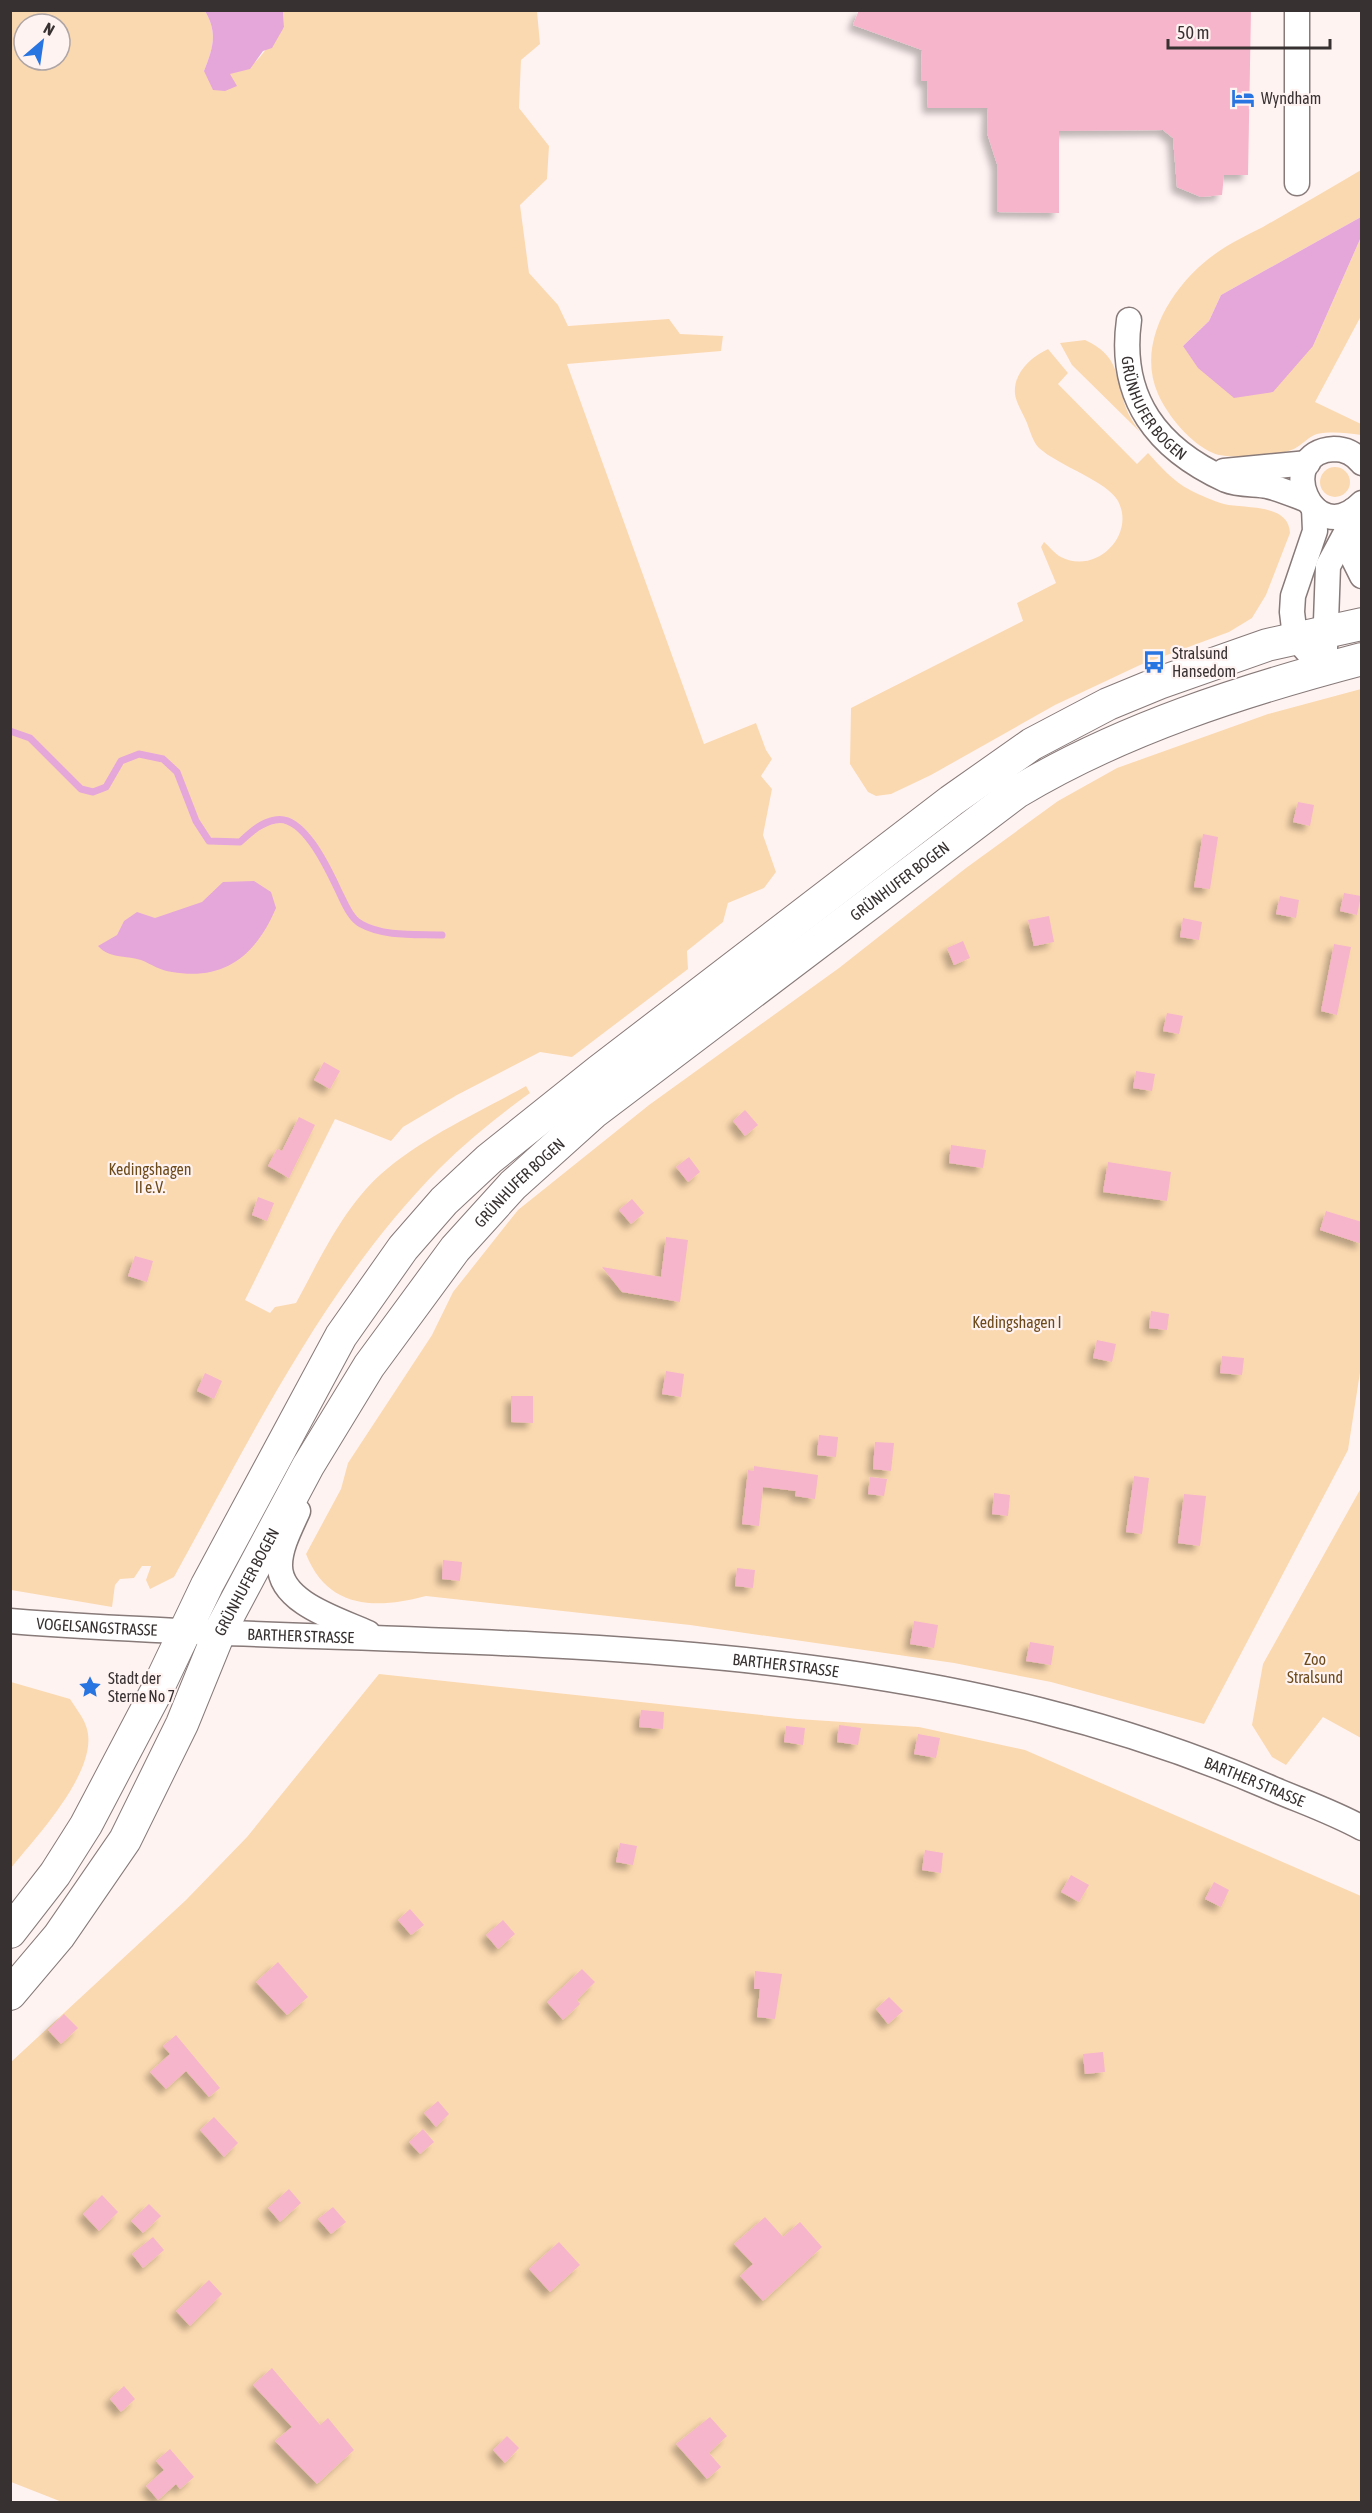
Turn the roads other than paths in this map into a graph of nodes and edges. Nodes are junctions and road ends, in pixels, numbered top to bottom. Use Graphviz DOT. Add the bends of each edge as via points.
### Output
graph roads {
  1 [pos="1297,10"];
  2 [pos="1297,183"];
  3 [pos="1129,320"];
  4 [pos="1308,463"];
  5 [pos="1362,463"];
  6 [pos="1216,473"];
  7 [pos="1310,504"];
  8 [pos="1354,514"];
  9 [pos="1362,576"];
  10 [pos="1362,624"];
  11 [pos="1327,630"];
  12 [pos="1295,637"];
  13 [pos="1362,659"];
  14 [pos="1323,669"];
  15 [pos="303,1474"];
  16 [pos="10,1621"];
  17 [pos="184,1632"];
  18 [pos="219,1633"];
  19 [pos="375,1637"];
  20 [pos="1362,1827"];
  21 [pos="10,1932"];
  22 [pos="10,1994"];
  1 -- 2 [label="street"];
  3 -- 6 [label="street, GRÜNHUFER BOGEN" via="1128,357 1139,404 1173,448 1201,468"];
  4 -- 5 [label="street" via="1322,452 1339,449"];
  4 -- 6 [label="street"];
  4 -- 7 [label="street" via="1301,481"];
  6 -- 7 [label="street, GRÜNHUFER BOGEN" via="1227,480 1269,487"];
  7 -- 8 [label="street, GRÜNHUFER BOGEN" via="1334,516"];
  7 -- 12 [label="street" via="1316,531 1293,596"];
  8 -- 9 [label="street" via="1353,558"];
  8 -- 11 [label="street" via="1328,566"];
  10 -- 11 [label="main road, GRÜNHUFER BOGEN"];
  11 -- 12 [label="main road, GRÜNHUFER BOGEN"];
  11 -- 14 [label="street"];
  12 -- 14 [label="street"];
  12 -- 17 [label="main road, GRÜNHUFER BOGEN" via="1159,683 1108,704 1032,744 951,801 489,1159 444,1201 403,1248 341,1336"];
  13 -- 14 [label="main road, GRÜNHUFER BOGEN"];
  14 -- 15 [label="main road, GRÜNHUFER BOGEN" via="1135,735 1035,782 963,832 593,1113 513,1185 455,1249 369,1366"];
  15 -- 18 [label="main road, GRÜNHUFER BOGEN"];
  15 -- 19 [label="street" via="302,1501 280,1559 282,1579 301,1602"];
  16 -- 17 [label="street, VOGELSANGSTRASSE"];
  17 -- 18 [label="street, BARTHER STRASSE"];
  17 -- 21 [label="main road, GRÜNHUFER BOGEN" via="86,1825 55,1874"];
  18 -- 19 [label="street, BARTHER STRASSE"];
  18 -- 22 [label="main road, GRÜNHUFER BOGEN" via="172,1745 125,1840 59,1936"];
  19 -- 20 [label="street, BARTHER STRASSE" via="602,1647 836,1670 938,1687 1083,1721 1175,1749"];
}
